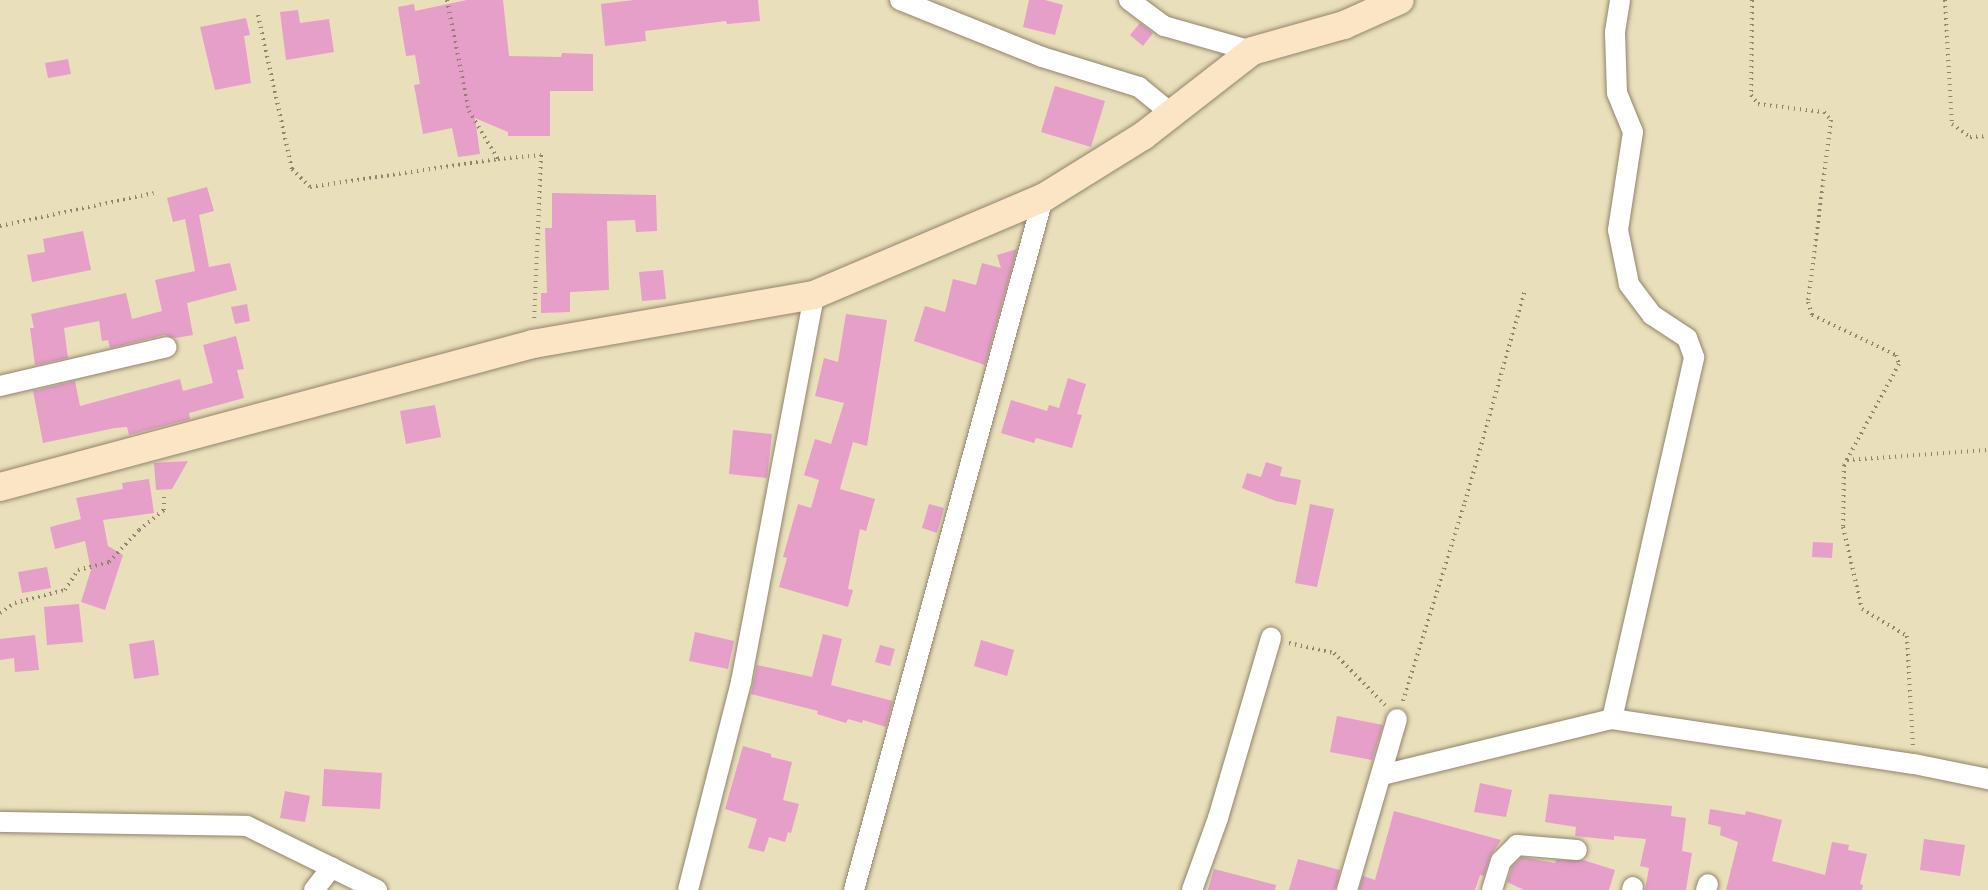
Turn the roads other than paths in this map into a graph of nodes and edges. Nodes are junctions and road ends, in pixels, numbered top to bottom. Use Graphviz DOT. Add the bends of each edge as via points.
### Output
graph roads {
  1 [pos="900,0"];
  2 [pos="1129,0"];
  3 [pos="1400,0"];
  4 [pos="1620,0"];
  5 [pos="1252,51"];
  6 [pos="1172,114"];
  7 [pos="1043,198"];
  8 [pos="814,295"];
  9 [pos="167,347"];
  10 [pos="0,386"];
  11 [pos="0,487"];
  12 [pos="1271,638"];
  13 [pos="1397,719"];
  14 [pos="1612,719"];
  15 [pos="1382,775"];
  16 [pos="1988,779"];
  17 [pos="0,822"];
  18 [pos="1577,850"];
  19 [pos="332,867"];
  20 [pos="314,890"];
  21 [pos="377,890"];
  22 [pos="688,890"];
  23 [pos="854,890"];
  24 [pos="1192,890"];
  25 [pos="1347,890"];
  26 [pos="1492,890"];
  1 -- 6 [label="street" via="1042,57 1139,87"];
  2 -- 5 [label="street" via="1164,26"];
  3 -- 5 [label="street" via="1344,25"];
  4 -- 14 [label="street" via="1615,32 1617,93 1633,132 1618,230 1629,284 1652,315 1687,338 1694,357"];
  5 -- 6 [label="street"];
  6 -- 7 [label="street"];
  7 -- 8 [label="street"];
  7 -- 23 [label="street"];
  8 -- 11 [label="street" via="532,344"];
  8 -- 22 [label="street" via="741,682"];
  9 -- 10 [label="street"];
  12 -- 24 [label="street" via="1218,818"];
  13 -- 15 [label="street"];
  14 -- 15 [label="street"];
  14 -- 16 [label="street" via="1914,764"];
  15 -- 25 [label="street"];
  17 -- 19 [label="street" via="247,826"];
  18 -- 26 [label="street" via="1517,845 1501,861"];
  19 -- 20 [label="street"];
  19 -- 21 [label="street"];
}
